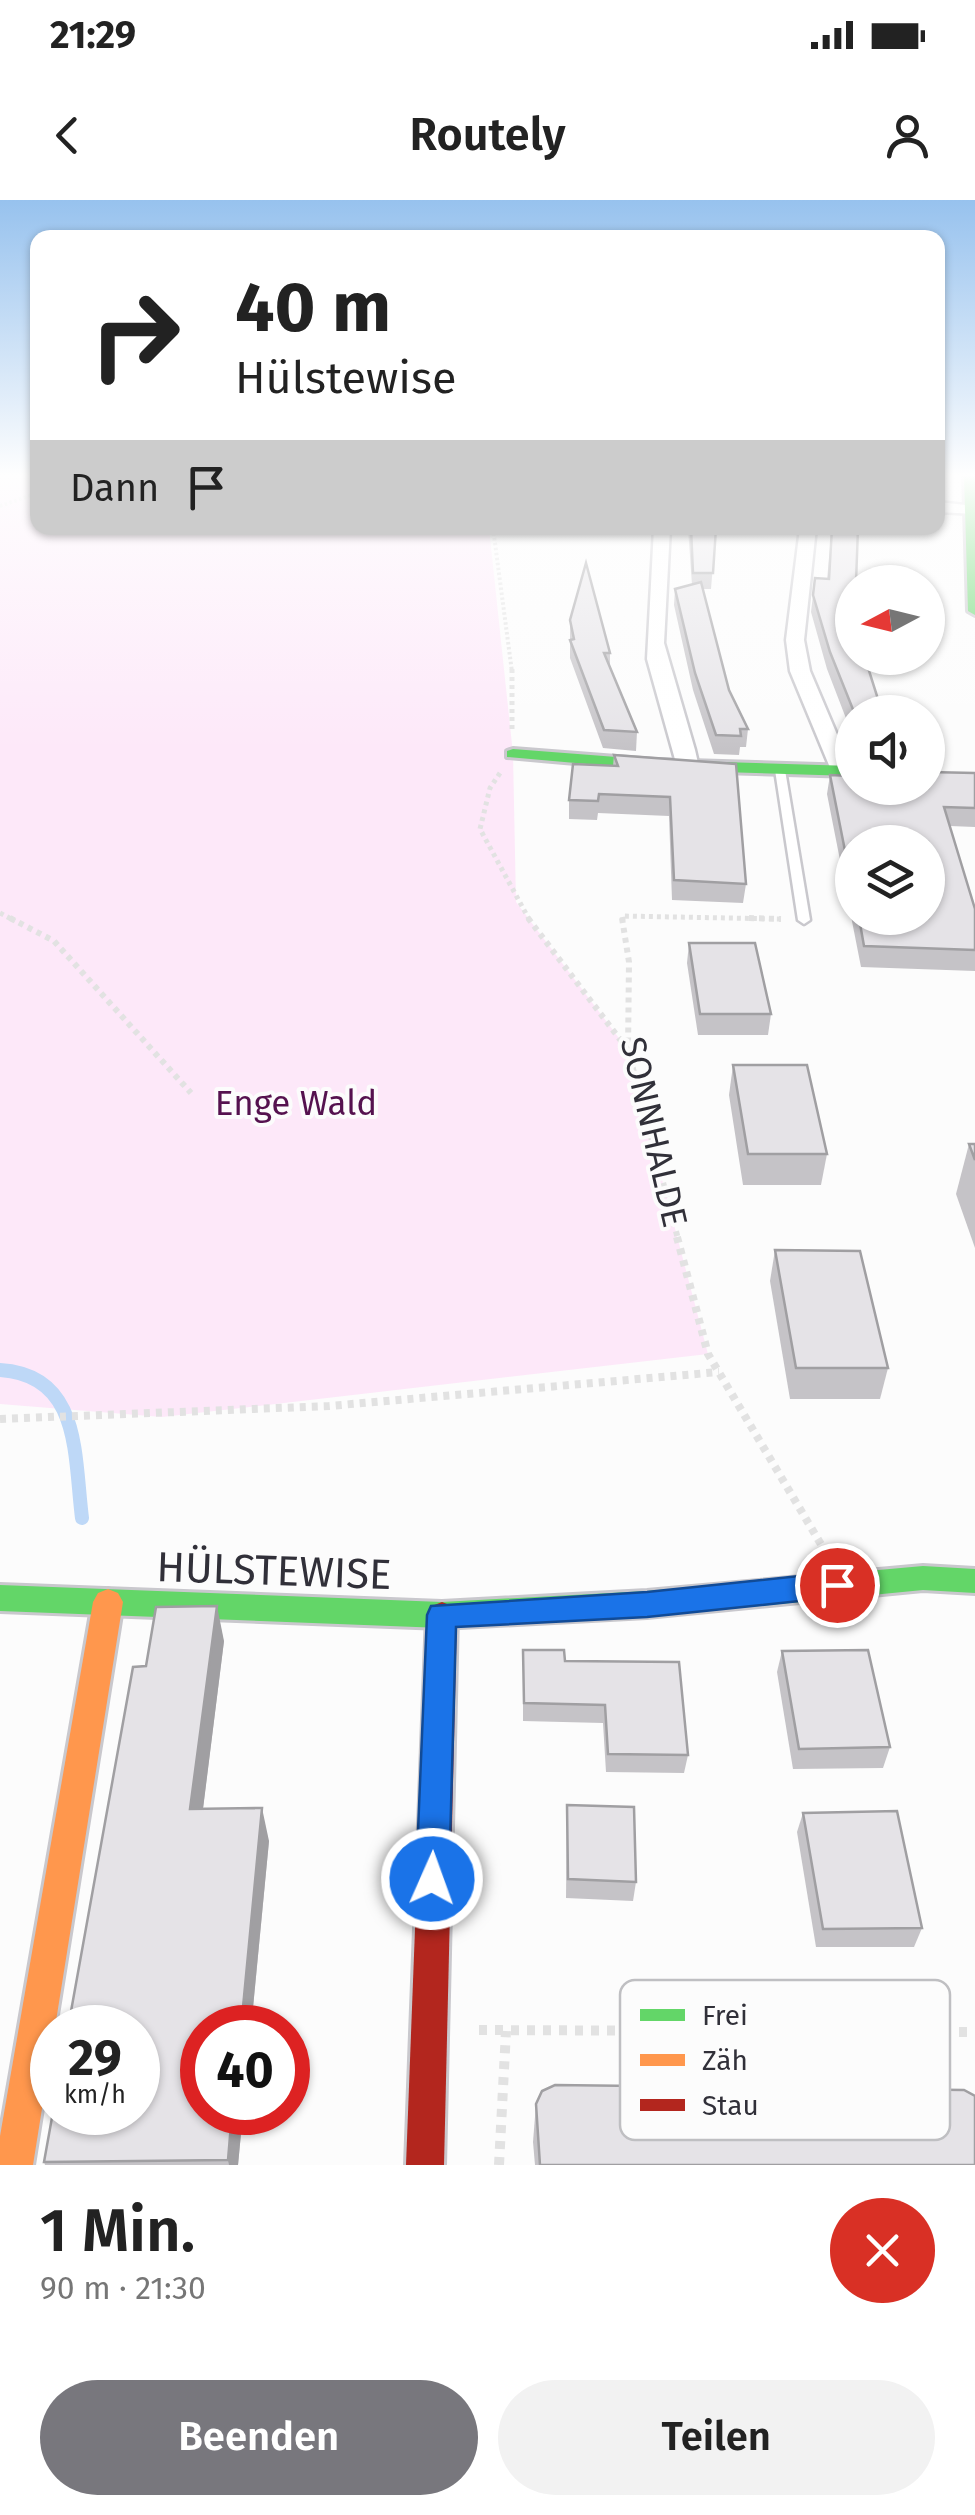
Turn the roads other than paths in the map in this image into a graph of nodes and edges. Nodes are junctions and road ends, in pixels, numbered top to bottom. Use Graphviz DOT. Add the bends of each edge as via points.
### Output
graph roads {
  1 [pos="661,567"];
  2 [pos="804,567"];
  3 [pos="973,567"];
  4 [pos="975,611"];
  5 [pos="835,745"];
  6 [pos="512,754"];
  7 [pos="686,763"];
  8 [pos="780,770"];
  9 [pos="835,770"];
  10 [pos="804,920"];
  11 [pos="975,1581"];
  12 [pos="0,1598"];
  13 [pos="108,1602"];
  14 [pos="442,1615"];
  15 [pos="14,2165"];
  16 [pos="426,2165"];
  1 -- 7 [label="street" via="653,631"];
  2 -- 5 [label="street" via="796,640 800,671"];
  3 -- 4 [label="street"];
  6 -- 7 [label="street"];
  7 -- 8 [label="street"];
  8 -- 9 [label="street"];
  8 -- 10 [label="lane"];
  11 -- 14 [label="street, HÜLSTEWISE" via="924,1578"];
  12 -- 13 [label="street, HÜLSTEWISE"];
  13 -- 14 [label="street, HÜLSTEWISE"];
  13 -- 15 [label="street, HÜLSTEWISE"];
  14 -- 16 [label="street"];
}
